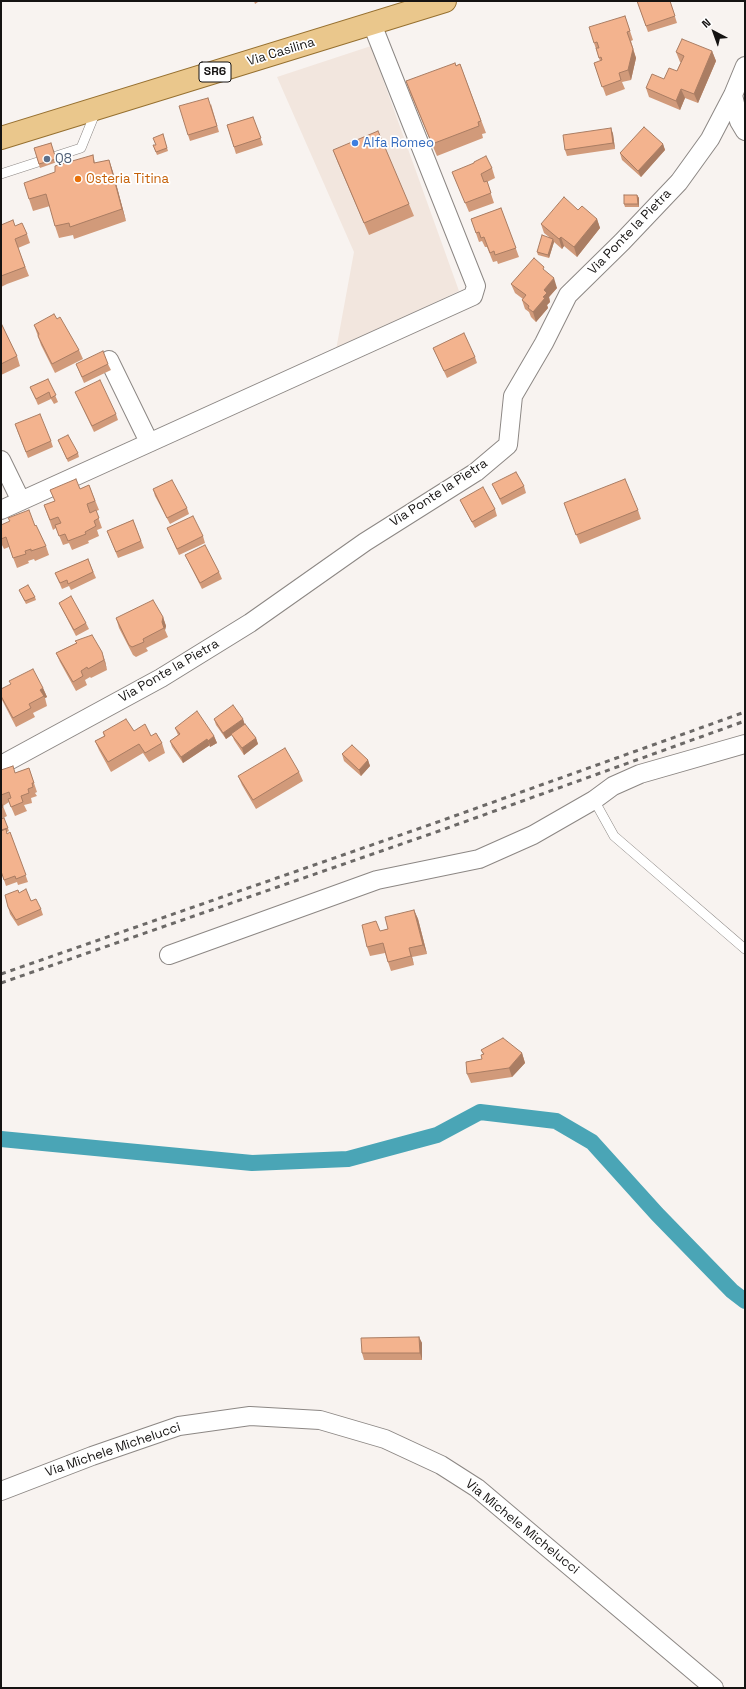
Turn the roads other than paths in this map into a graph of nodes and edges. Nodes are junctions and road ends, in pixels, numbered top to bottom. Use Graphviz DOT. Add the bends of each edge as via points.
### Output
graph roads {
  1 [pos="445,1"];
  2 [pos="372,24"];
  3 [pos="745,66"];
  4 [pos="733,95"];
  5 [pos="97,108"];
  6 [pos="745,131"];
  7 [pos="1,138"];
  8 [pos="1,174"];
  9 [pos="109,360"];
  10 [pos="149,442"];
  11 [pos="1,460"];
  12 [pos="21,501"];
  13 [pos="1,510"];
  14 [pos="745,744"];
  15 [pos="1,765"];
  16 [pos="594,800"];
  17 [pos="745,949"];
  18 [pos="169,955"];
  19 [pos="1,1491"];
  20 [pos="714,1688"];
  1 -- 2 [label="main road, Via Casilina / SR6"];
  2 -- 5 [label="main road, Via Casilina / SR6"];
  2 -- 10 [label="street" via="476,286 473,296"];
  3 -- 4 [label="street, Via Ponte la Pietra"];
  4 -- 6 [label="street" via="739,121"];
  4 -- 15 [label="street, Via Ponte la Pietra" via="710,139 679,182 568,295 513,396 508,445 476,472 365,542 250,623 161,678"];
  5 -- 7 [label="main road, Via Casilina / SR6"];
  5 -- 8 [label="lane" via="81,148"];
  9 -- 10 [label="street"];
  10 -- 12 [label="street"];
  11 -- 12 [label="street"];
  12 -- 13 [label="street"];
  14 -- 16 [label="street" via="640,774 613,786"];
  16 -- 17 [label="lane" via="614,836"];
  16 -- 18 [label="street" via="533,835 479,859 377,880"];
  19 -- 20 [label="street, Via Michele Michelucci" via="179,1426 250,1416 320,1420 385,1439 441,1465 476,1488"];
}
